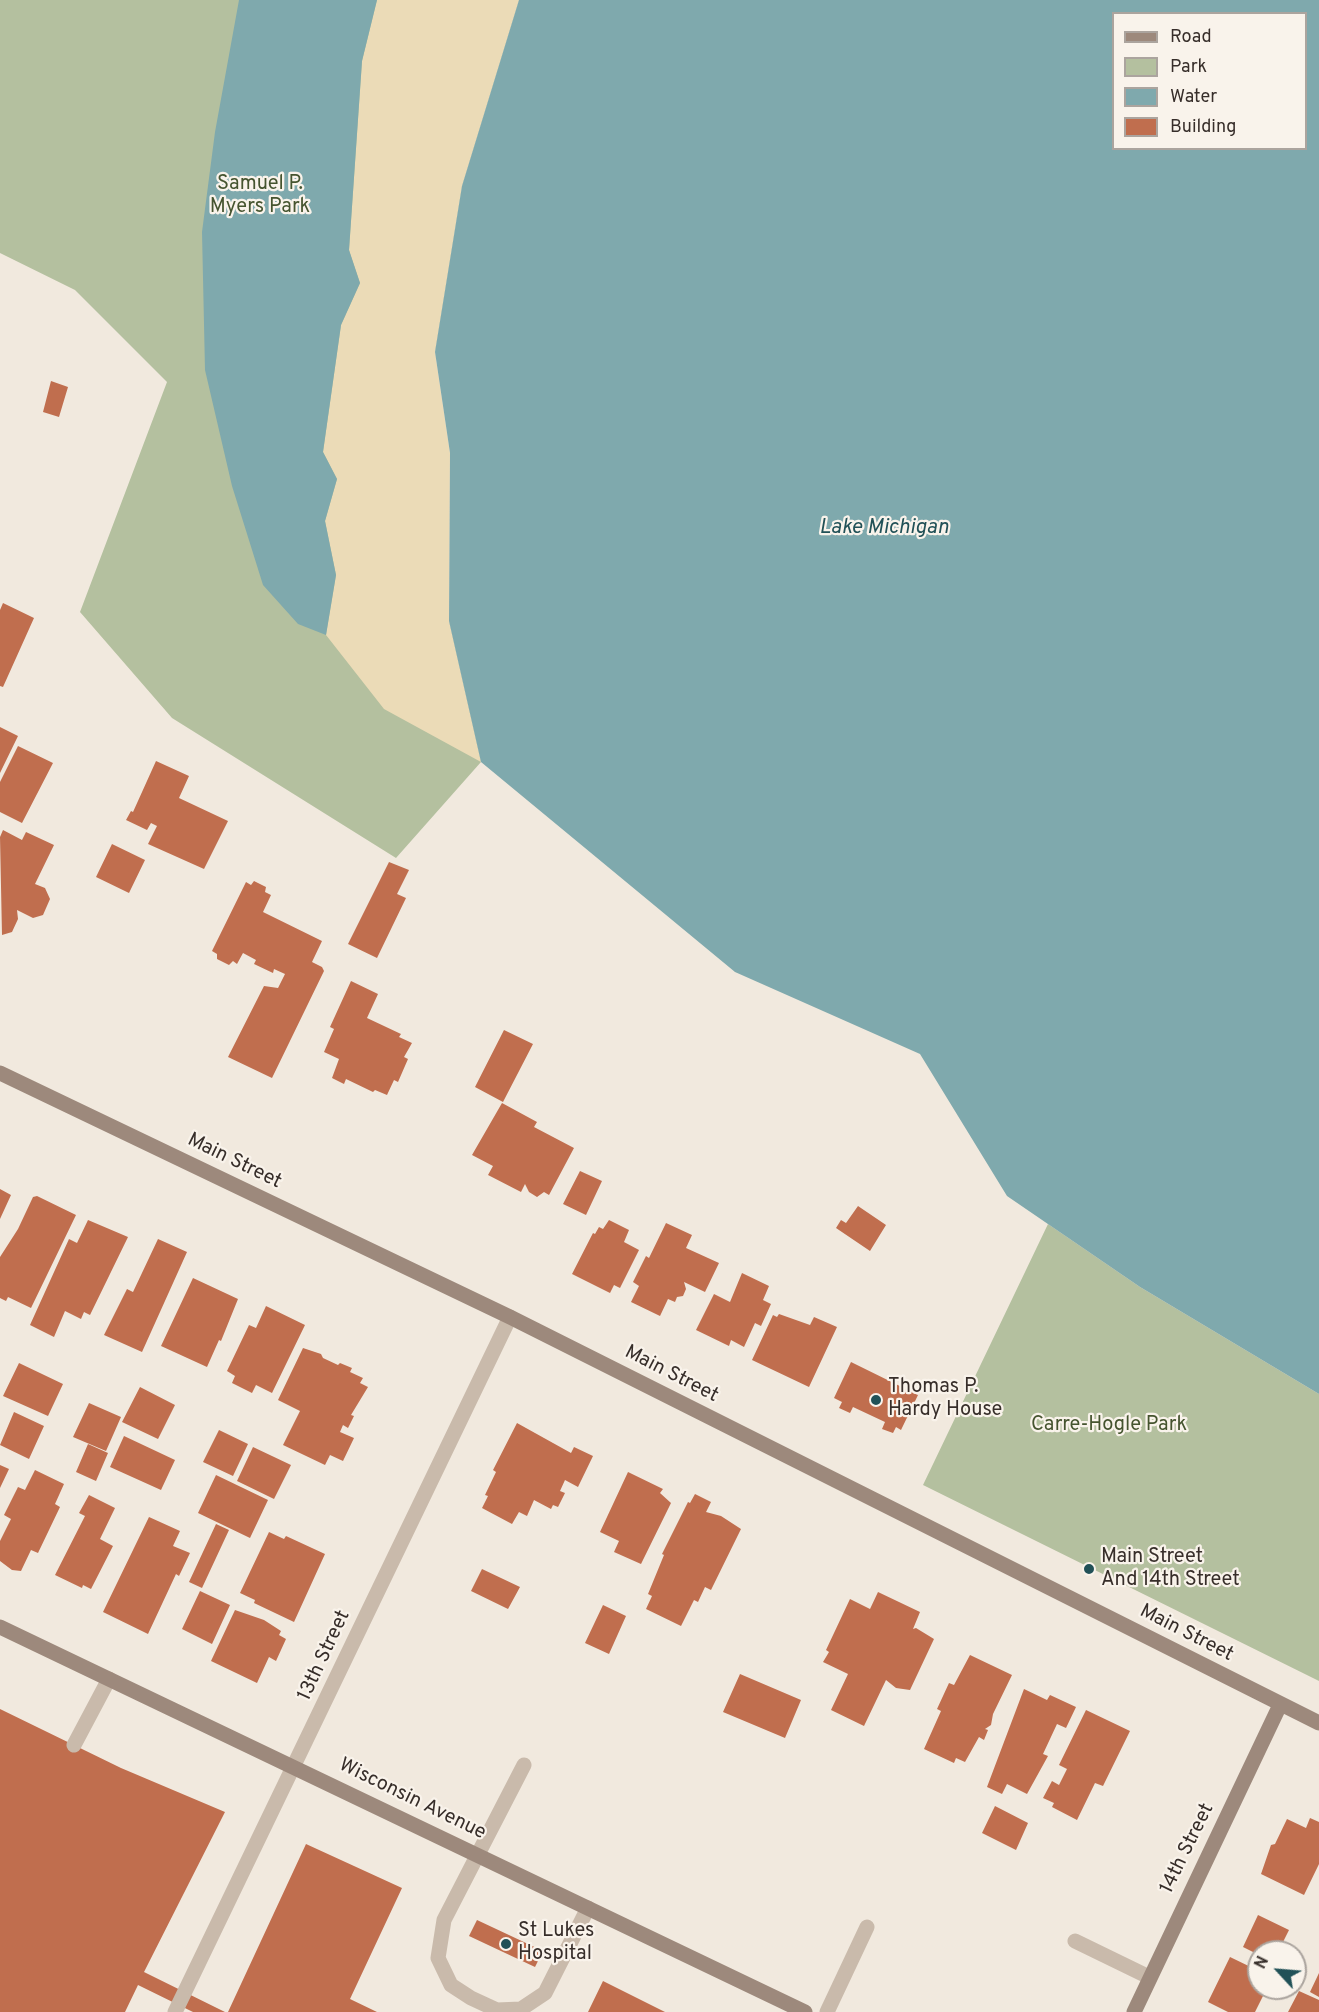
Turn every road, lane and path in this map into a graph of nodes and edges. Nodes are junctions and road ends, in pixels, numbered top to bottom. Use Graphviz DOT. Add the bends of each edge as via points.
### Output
graph roads {
  1 [pos="0,1073"];
  2 [pos="510,1317"];
  3 [pos="0,1627"];
  4 [pos="109,1679"];
  5 [pos="1280,1704"];
  6 [pos="1319,1723"];
  7 [pos="74,1745"];
  8 [pos="524,1765"];
  9 [pos="295,1768"];
  10 [pos="477,1855"];
  11 [pos="588,1908"];
  12 [pos="867,1927"];
  13 [pos="1075,1941"];
  14 [pos="1149,1977"];
  15 [pos="175,2012"];
  16 [pos="806,2012"];
  17 [pos="827,2012"];
  18 [pos="1134,2012"];
  1 -- 2 [label="main road, Main Street"];
  2 -- 5 [label="main road, Main Street"];
  2 -- 9 [label="street, 13th Street"];
  3 -- 4 [label="main road, Wisconsin Avenue"];
  4 -- 7 [label="street"];
  4 -- 9 [label="main road, Wisconsin Avenue"];
  5 -- 6 [label="main road, Main Street"];
  5 -- 14 [label="main road, 14th Street"];
  8 -- 10 [label="street"];
  9 -- 10 [label="main road, Wisconsin Avenue"];
  9 -- 15 [label="street, 13th Street"];
  10 -- 11 [label="main road, Wisconsin Avenue"];
  10 -- 11 [label="street" via="444,1920 438,1958 451,1986 471,1998 497,2010 521,2009 545,1993"];
  11 -- 16 [label="main road, Wisconsin Avenue"];
  12 -- 17 [label="street"];
  13 -- 14 [label="street"];
  14 -- 18 [label="main road, 14th Street"];
}
